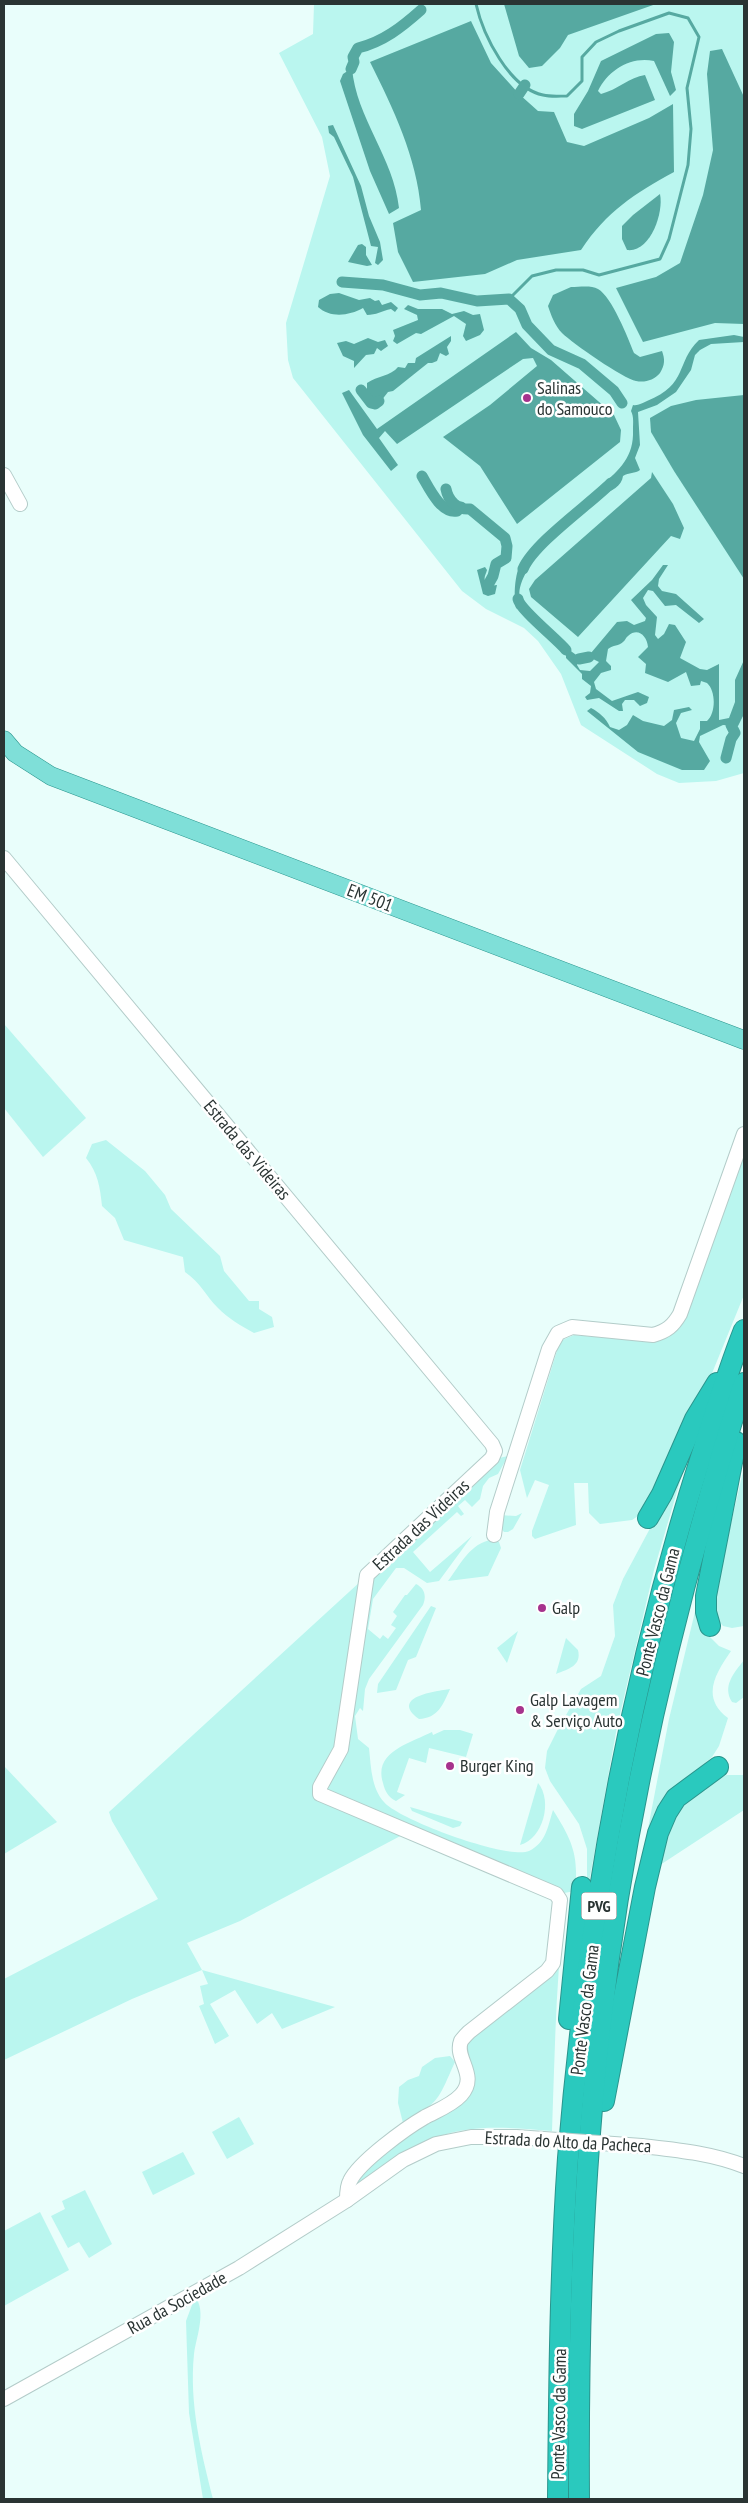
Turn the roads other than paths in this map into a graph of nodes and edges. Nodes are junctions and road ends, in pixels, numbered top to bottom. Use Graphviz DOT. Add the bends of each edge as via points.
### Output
graph roads {
  1 [pos="4,475"];
  2 [pos="20,504"];
  3 [pos="4,740"];
  4 [pos="4,858"];
  5 [pos="744,1040"];
  6 [pos="744,1134"];
  7 [pos="744,1330"];
  8 [pos="733,1358"];
  9 [pos="744,1383"];
  10 [pos="744,1387"];
  11 [pos="648,1518"];
  12 [pos="494,1535"];
  13 [pos="710,1626"];
  14 [pos="718,1767"];
  15 [pos="582,1886"];
  16 [pos="744,2166"];
  17 [pos="346,2200"];
  18 [pos="584,2216"];
  19 [pos="561,2293"];
  20 [pos="4,2399"];
  21 [pos="558,2499"];
  22 [pos="579,2499"];
  1 -- 2 [label="street"];
  3 -- 5 [label="main road, EM 501 / EM 501" via="15,753 51,776"];
  4 -- 17 [label="street, Estrada das Videiras" via="495,1451 492,1458 367,1575 341,1749 320,1787 320,1794 556,1894 560,1900 556,1955 547,1971 468,2032 461,2042 468,2078 460,2097 418,2121 363,2166 350,2182"];
  6 -- 12 [label="street" via="674,1324 654,1335 572,1327 558,1333 549,1348 497,1512"];
  7 -- 8 [label="highway, Ponte Vasco da Gama / PVG"];
  8 -- 11 [label="highway" via="695,1419"];
  8 -- 19 [label="highway, Ponte Vasco da Gama / PVG" via="666,1573 626,1742 584,2003 568,2158"];
  9 -- 18 [label="highway, Ponte Vasco da Gama / PVG" via="678,1607 631,1819 601,2020"];
  10 -- 13 [label="highway" via="730,1478 706,1596"];
  14 -- 18 [label="highway" via="676,1798 658,1833"];
  15 -- 19 [label="highway" via="561,2096 557,2201"];
  16 -- 17 [label="street, Estrada do Alto da Pacheca, bridge" via="724,2158 682,2150 516,2137 472,2137 436,2144 403,2160"];
  17 -- 20 [label="street, Rua da Sociedade" via="222,2278"];
  18 -- 22 [label="highway, Ponte Vasco da Gama / PVG"];
  19 -- 21 [label="highway, Ponte Vasco da Gama / PVG"];
}
